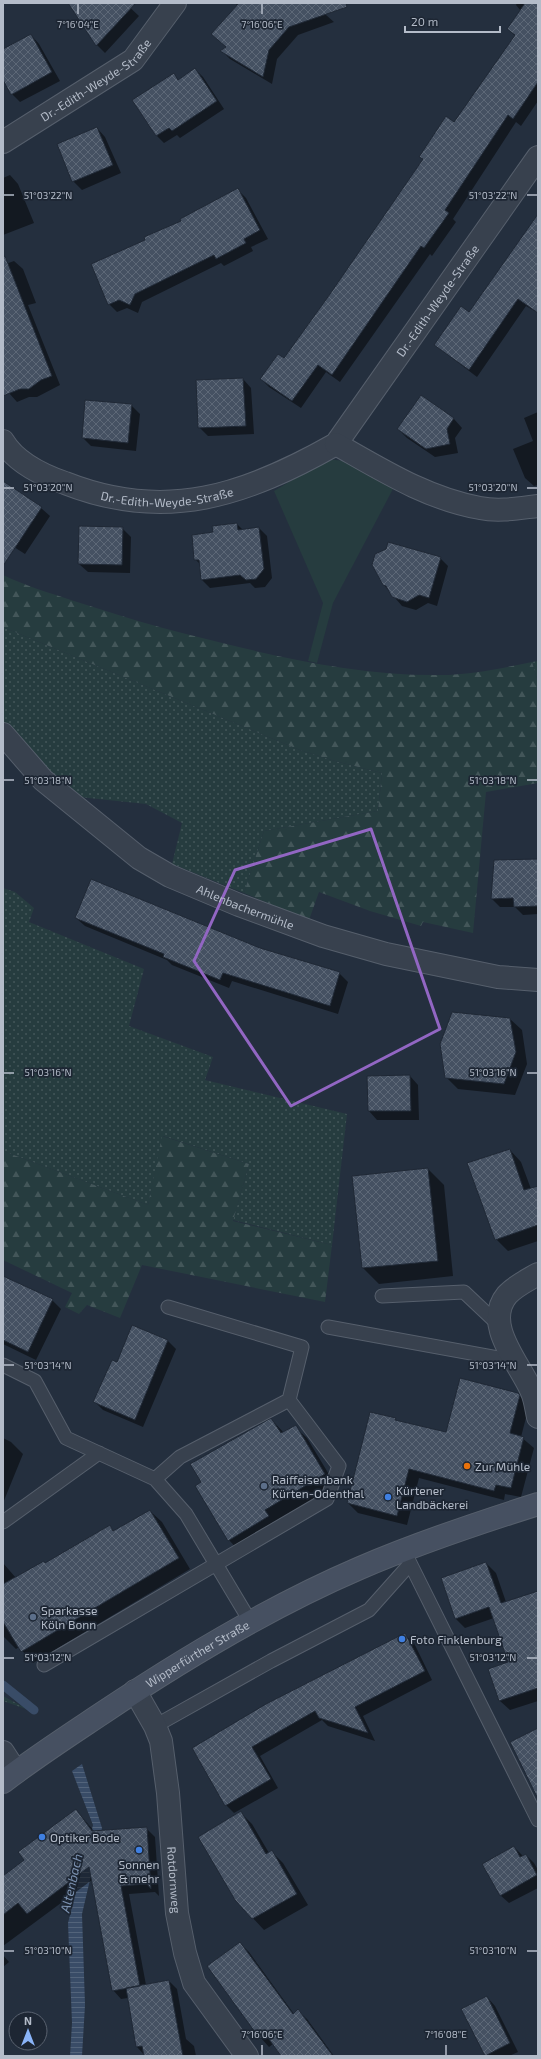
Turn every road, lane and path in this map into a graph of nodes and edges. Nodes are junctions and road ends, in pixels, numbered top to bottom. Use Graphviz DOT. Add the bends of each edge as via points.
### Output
graph roads {
  1 [pos="175,3"];
  2 [pos="3,142"];
  3 [pos="538,157"];
  4 [pos="3,441"];
  5 [pos="336,444"];
  6 [pos="538,506"];
  7 [pos="3,734"];
  8 [pos="538,980"];
  9 [pos="538,1274"];
  10 [pos="382,1296"];
  11 [pos="168,1307"];
  12 [pos="499,1325"];
  13 [pos="328,1327"];
  14 [pos="515,1361"];
  15 [pos="3,1365"];
  16 [pos="289,1400"];
  17 [pos="538,1417"];
  18 [pos="99,1453"];
  19 [pos="155,1478"];
  20 [pos="538,1504"];
  21 [pos="3,1522"];
  22 [pos="407,1557"];
  23 [pos="216,1564"];
  24 [pos="250,1621"];
  25 [pos="44,1665"];
  26 [pos="135,1691"];
  27 [pos="155,1726"];
  28 [pos="3,1752"];
  29 [pos="10,1777"];
  30 [pos="538,1820"];
  31 [pos="247,2056"];
  1 -- 2 [label="street, Dr.-Edith-Weyde-Straße" via="133,60"];
  3 -- 5 [label="street, Dr.-Edith-Weyde-Straße"];
  4 -- 5 [label="street, Dr.-Edith-Weyde-Straße" via="23,463 46,476 94,493 130,501 160,503 193,501 237,490"];
  5 -- 6 [label="street" via="404,482 442,497 481,508"];
  7 -- 8 [label="street, Ahlenbachermühle" via="43,780 138,858 170,876 323,936 386,954 498,977"];
  9 -- 12 [label="street" via="508,1294 500,1308"];
  10 -- 12 [label="lane" via="464,1292"];
  11 -- 16 [label="lane" via="302,1347"];
  12 -- 14 [label="street"];
  13 -- 14 [label="lane"];
  14 -- 17 [label="street" via="532,1391"];
  15 -- 18 [label="lane" via="35,1381 66,1438"];
  16 -- 19 [label="lane" via="180,1457"];
  16 -- 23 [label="lane" via="339,1466 327,1499"];
  18 -- 19 [label="lane"];
  18 -- 21 [label="lane"];
  19 -- 23 [label="lane" via="186,1514"];
  20 -- 22 [label="main road, Wipperfürther Straße"];
  22 -- 24 [label="main road, Wipperfürther Straße" via="312,1590"];
  22 -- 27 [label="lane, Wipperfürther Straße" via="368,1610"];
  22 -- 30 [label="lane"];
  23 -- 24 [label="lane"];
  23 -- 25 [label="lane"];
  24 -- 26 [label="main road, Wipperfürther Straße"];
  26 -- 27 [label="street, Rotdornweg"];
  26 -- 29 [label="main road, Wipperfürther Straße"];
  27 -- 31 [label="street, Rotdornweg" via="161,1741 168,1794 177,1913 185,1953 194,1983"];
  28 -- 29 [label="street"];
}
